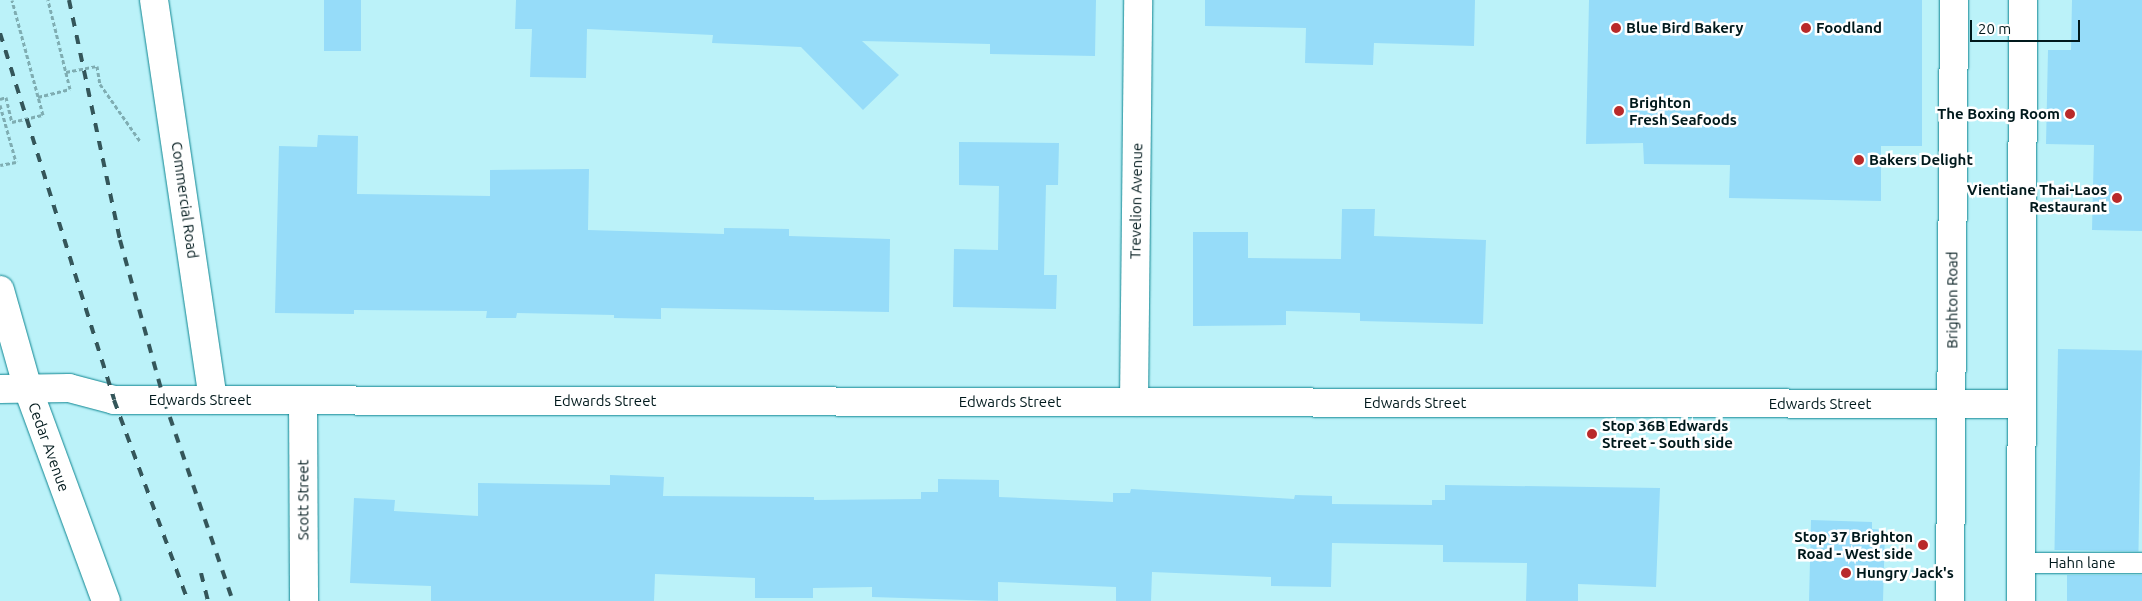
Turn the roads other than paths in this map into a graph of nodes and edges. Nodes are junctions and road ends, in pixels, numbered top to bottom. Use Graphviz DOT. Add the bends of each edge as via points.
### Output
graph roads {
  1 [pos="154,0"];
  2 [pos="1138,0"];
  3 [pos="1954,0"];
  4 [pos="2023,0"];
  5 [pos="0,290"];
  6 [pos="0,389"];
  7 [pos="28,389"];
  8 [pos="213,400"];
  9 [pos="303,400"];
  10 [pos="1134,402"];
  11 [pos="1951,404"];
  12 [pos="2022,404"];
  13 [pos="2021,562"];
  14 [pos="2142,563"];
  15 [pos="106,601"];
  16 [pos="304,601"];
  17 [pos="1950,601"];
  18 [pos="2021,601"];
  1 -- 8 [label="street, Commercial Road"];
  2 -- 10 [label="street, Trevelion Avenue"];
  3 -- 11 [label="street, Brighton Road"];
  4 -- 12 [label="street"];
  5 -- 7 [label="street, Cedar Avenue"];
  6 -- 7 [label="street, Edwards Street"];
  7 -- 8 [label="street, Edwards Street" via="69,388 114,400"];
  7 -- 15 [label="street, Cedar Avenue"];
  8 -- 9 [label="street, Edwards Street"];
  9 -- 10 [label="street, Edwards Street"];
  9 -- 16 [label="street, Scott Street"];
  10 -- 11 [label="street, Edwards Street"];
  11 -- 12 [label="street, Edwards Street"];
  11 -- 17 [label="street, Brighton Road"];
  12 -- 13 [label="street"];
  13 -- 14 [label="lane, Hahn lane"];
  13 -- 18 [label="street"];
}
